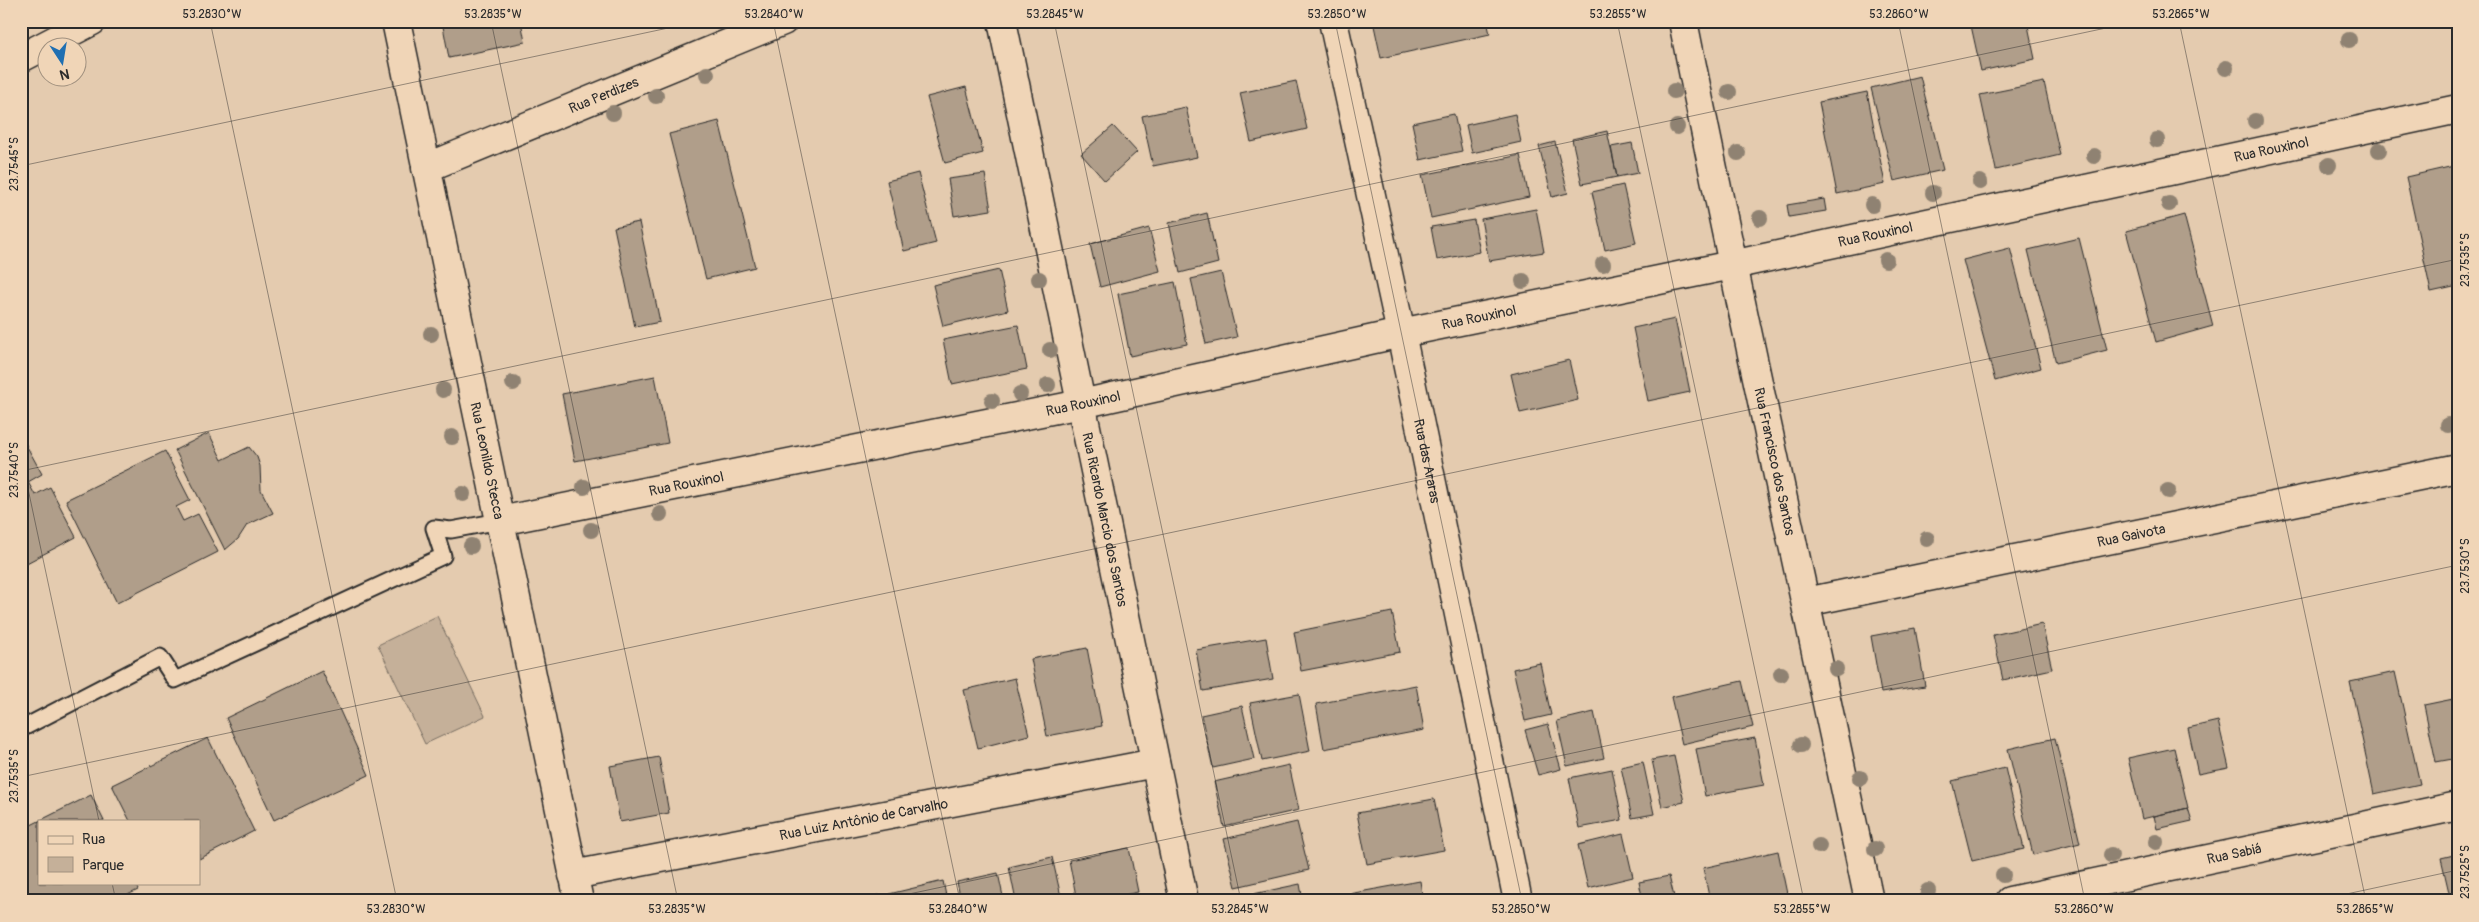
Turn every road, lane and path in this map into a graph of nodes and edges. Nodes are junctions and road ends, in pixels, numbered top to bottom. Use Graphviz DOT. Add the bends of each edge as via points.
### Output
graph roads {
  1 [pos="92,21"];
  2 [pos="396,21"];
  3 [pos="783,21"];
  4 [pos="1002,21"];
  5 [pos="1333,21"];
  6 [pos="1683,21"];
  7 [pos="21,58"];
  8 [pos="2458,109"];
  9 [pos="426,168"];
  10 [pos="1732,266"];
  11 [pos="1401,333"];
  12 [pos="1081,404"];
  13 [pos="2458,468"];
  14 [pos="500,521"];
  15 [pos="1806,602"];
  16 [pos="21,729"];
  17 [pos="1155,763"];
  18 [pos="2458,806"];
  19 [pos="576,888"];
  20 [pos="1184,901"];
  21 [pos="1518,901"];
  22 [pos="1869,901"];
  23 [pos="2010,901"];
  1 -- 7 [label="street"];
  2 -- 9 [label="street, Rua Leonildo Stecca"];
  3 -- 9 [label="street, Rua Perdizes"];
  4 -- 12 [label="street, Rua Ricardo Marcio dos Santos"];
  5 -- 11 [label="street, Rua das Araras"];
  6 -- 10 [label="street, Rua Francisco dos Santos"];
  8 -- 10 [label="street, Rua Rouxinol"];
  9 -- 14 [label="street, Rua Leonildo Stecca"];
  10 -- 11 [label="street, Rua Rouxinol"];
  10 -- 15 [label="street, Rua Francisco dos Santos"];
  11 -- 12 [label="street, Rua Rouxinol"];
  11 -- 21 [label="street, Rua das Araras"];
  12 -- 14 [label="street, Rua Rouxinol"];
  12 -- 17 [label="street, Rua Ricardo Marcio dos Santos"];
  13 -- 15 [label="street, Rua Gaivota"];
  14 -- 16 [label="lane" via="451,530 434,528 442,556 175,680 160,657"];
  14 -- 19 [label="street, Rua Leonildo Stecca"];
  15 -- 22 [label="street, Rua Francisco dos Santos"];
  17 -- 19 [label="street, Rua Luiz Antônio de Carvalho"];
  17 -- 20 [label="street, Rua Ricardo Marcio dos Santos"];
  18 -- 23 [label="street, Rua Sabiá"];
}
